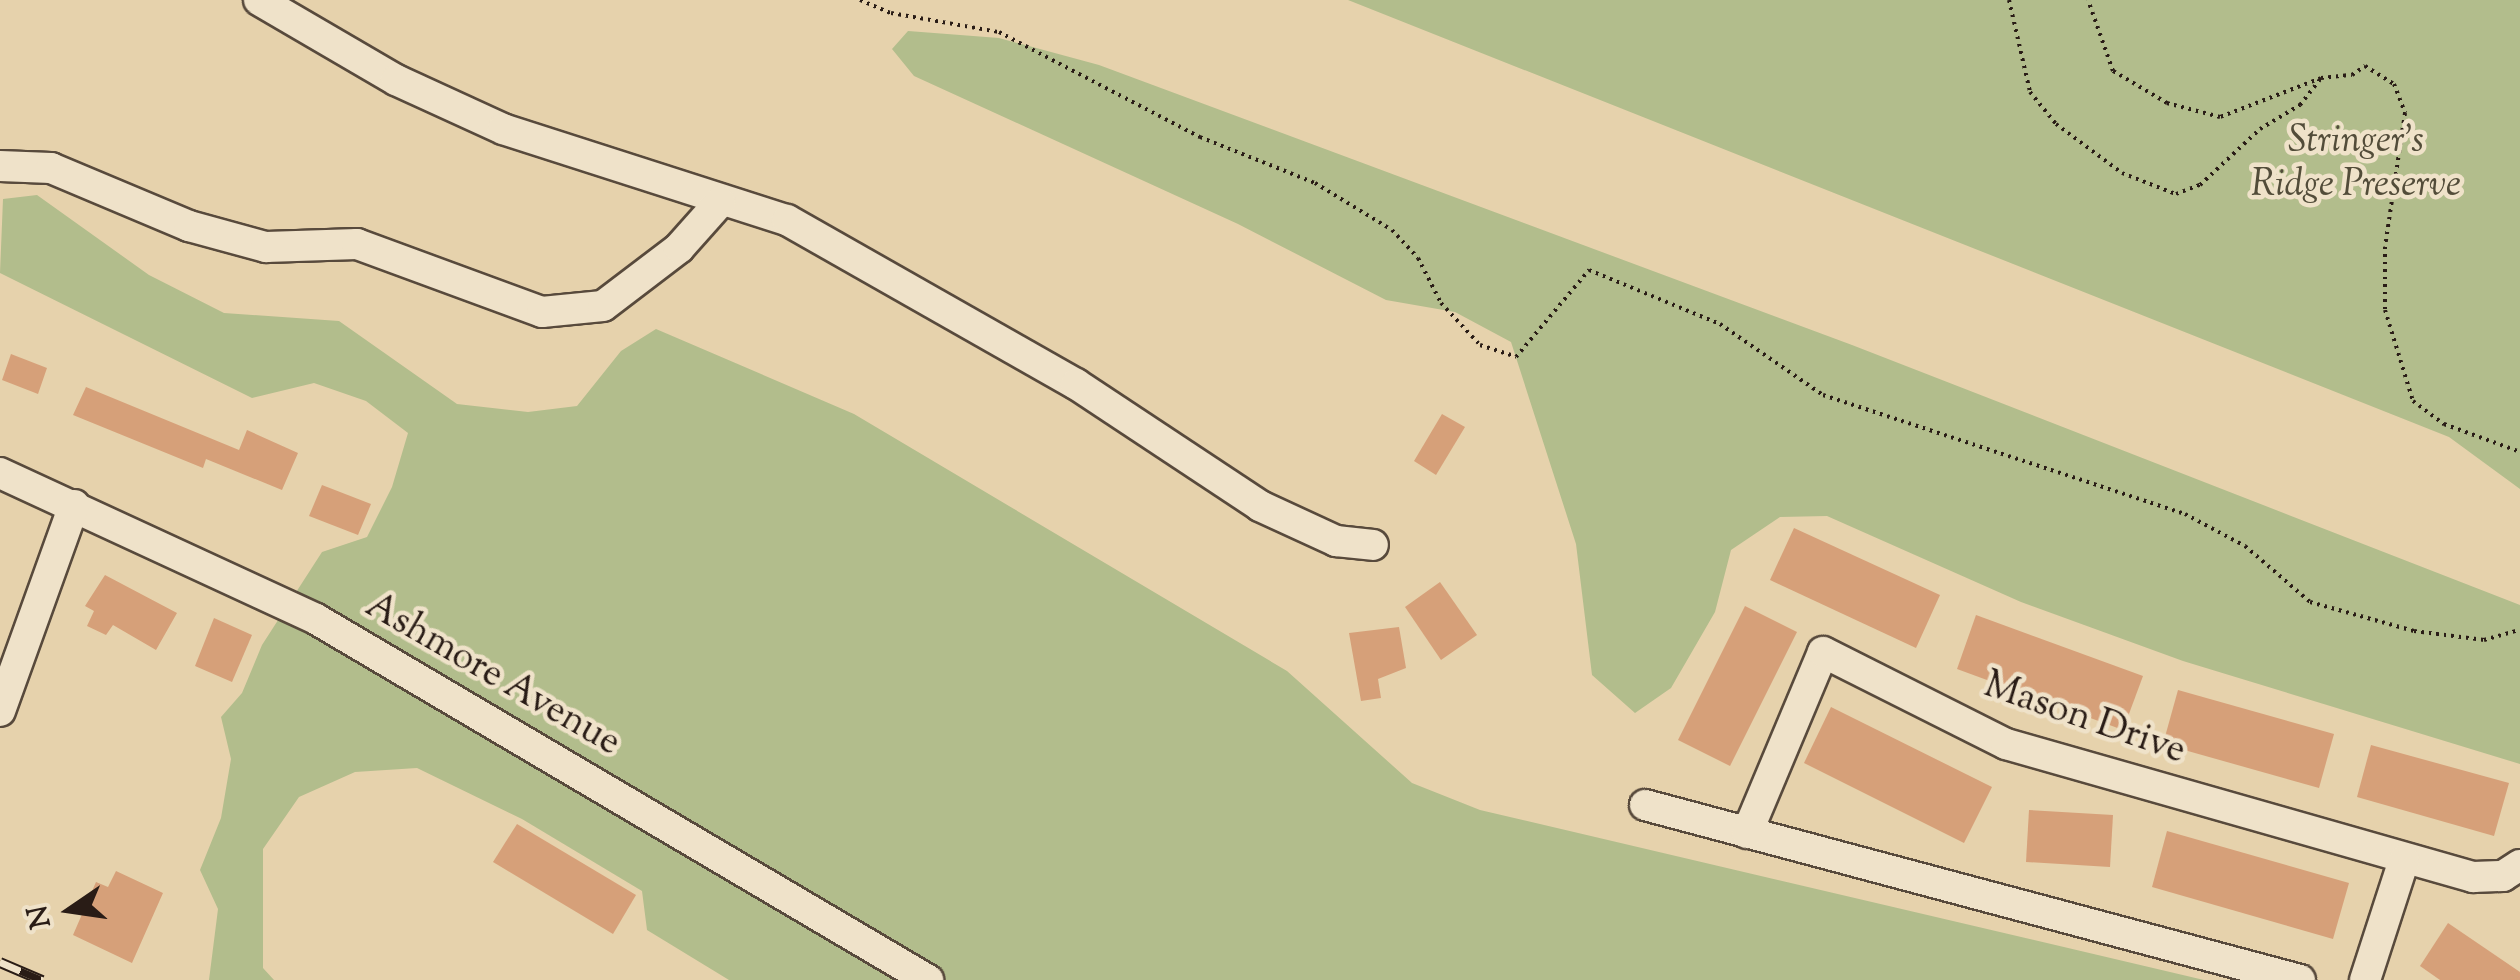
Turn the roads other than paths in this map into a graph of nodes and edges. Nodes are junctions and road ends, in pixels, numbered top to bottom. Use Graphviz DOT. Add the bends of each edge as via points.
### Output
graph roads {
  1 [pos="259,0"];
  2 [pos="0,166"];
  3 [pos="720,202"];
  4 [pos="0,473"];
  5 [pos="74,505"];
  6 [pos="1374,545"];
  7 [pos="0,711"];
  8 [pos="1645,805"];
  9 [pos="1747,832"];
  10 [pos="2404,860"];
  11 [pos="2520,865"];
  12 [pos="928,980"];
  13 [pos="2300,980"];
  14 [pos="2365,980"];
  1 -- 3 [label="street" via="396,80 503,129"];
  2 -- 3 [label="street" via="51,168 189,226 251,244 357,244 542,312 603,306 679,248"];
  3 -- 6 [label="street" via="803,229 1076,384 1260,506 1336,542"];
  4 -- 5 [label="street, Ashmore Avenue"];
  5 -- 7 [label="street"];
  5 -- 12 [label="street, Ashmore Avenue" via="316,619"];
  8 -- 9 [label="street"];
  9 -- 10 [label="street, Mason Drive" via="1823,652 2006,744"];
  9 -- 13 [label="street"];
  10 -- 11 [label="street, Mason Drive" via="2473,877 2503,876"];
  10 -- 14 [label="street"];
}
